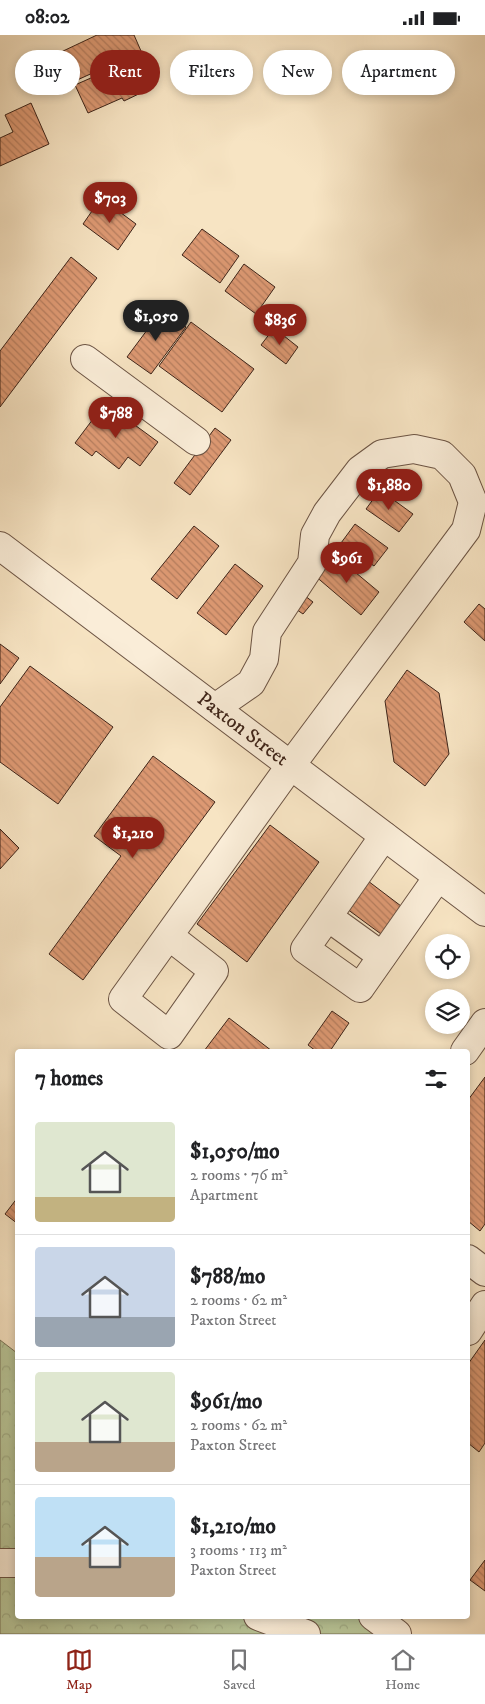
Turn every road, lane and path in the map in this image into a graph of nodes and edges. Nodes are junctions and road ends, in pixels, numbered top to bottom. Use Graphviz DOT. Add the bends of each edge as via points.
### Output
graph roads {
  1 [pos="84,359"];
  2 [pos="196,441"];
  3 [pos="0,546"];
  4 [pos="215,708"];
  5 [pos="291,765"];
  6 [pos="384,836"];
  7 [pos="438,877"];
  8 [pos="485,912"];
  9 [pos="328,917"];
  10 [pos="168,936"];
  11 [pos="382,956"];
  12 [pos="485,1023"];
  13 [pos="466,1049"];
  14 [pos="470,1261"];
  15 [pos="485,1272"];
  16 [pos="485,1305"];
  17 [pos="470,1328"];
  18 [pos="0,1563"];
  19 [pos="15,1563"];
  20 [pos="266,1619"];
  21 [pos="377,1619"];
  22 [pos="306,1634"];
  23 [pos="397,1634"];
  1 -- 2 [label="street"];
  3 -- 4 [label="street, Paxton Street"];
  4 -- 5 [label="street, Paxton Street"];
  4 -- 5 [label="street" via="251,683 264,659 267,632 312,563 315,535 327,513 360,470 382,455 414,449 442,455 462,475 473,502 466,530"];
  5 -- 6 [label="street, Paxton Street"];
  5 -- 10 [label="street"];
  6 -- 7 [label="street, Paxton Street"];
  6 -- 9 [label="street"];
  7 -- 8 [label="street, Paxton Street"];
  7 -- 11 [label="street"];
  9 -- 11 [label="street"];
  9 -- 11 [label="street" via="306,949 360,988"];
  12 -- 13 [label="street"];
  14 -- 15 [label="street"];
  16 -- 17 [label="street"];
  18 -- 19 [label="street"];
  20 -- 22 [label="street"];
  21 -- 23 [label="street"];
}
